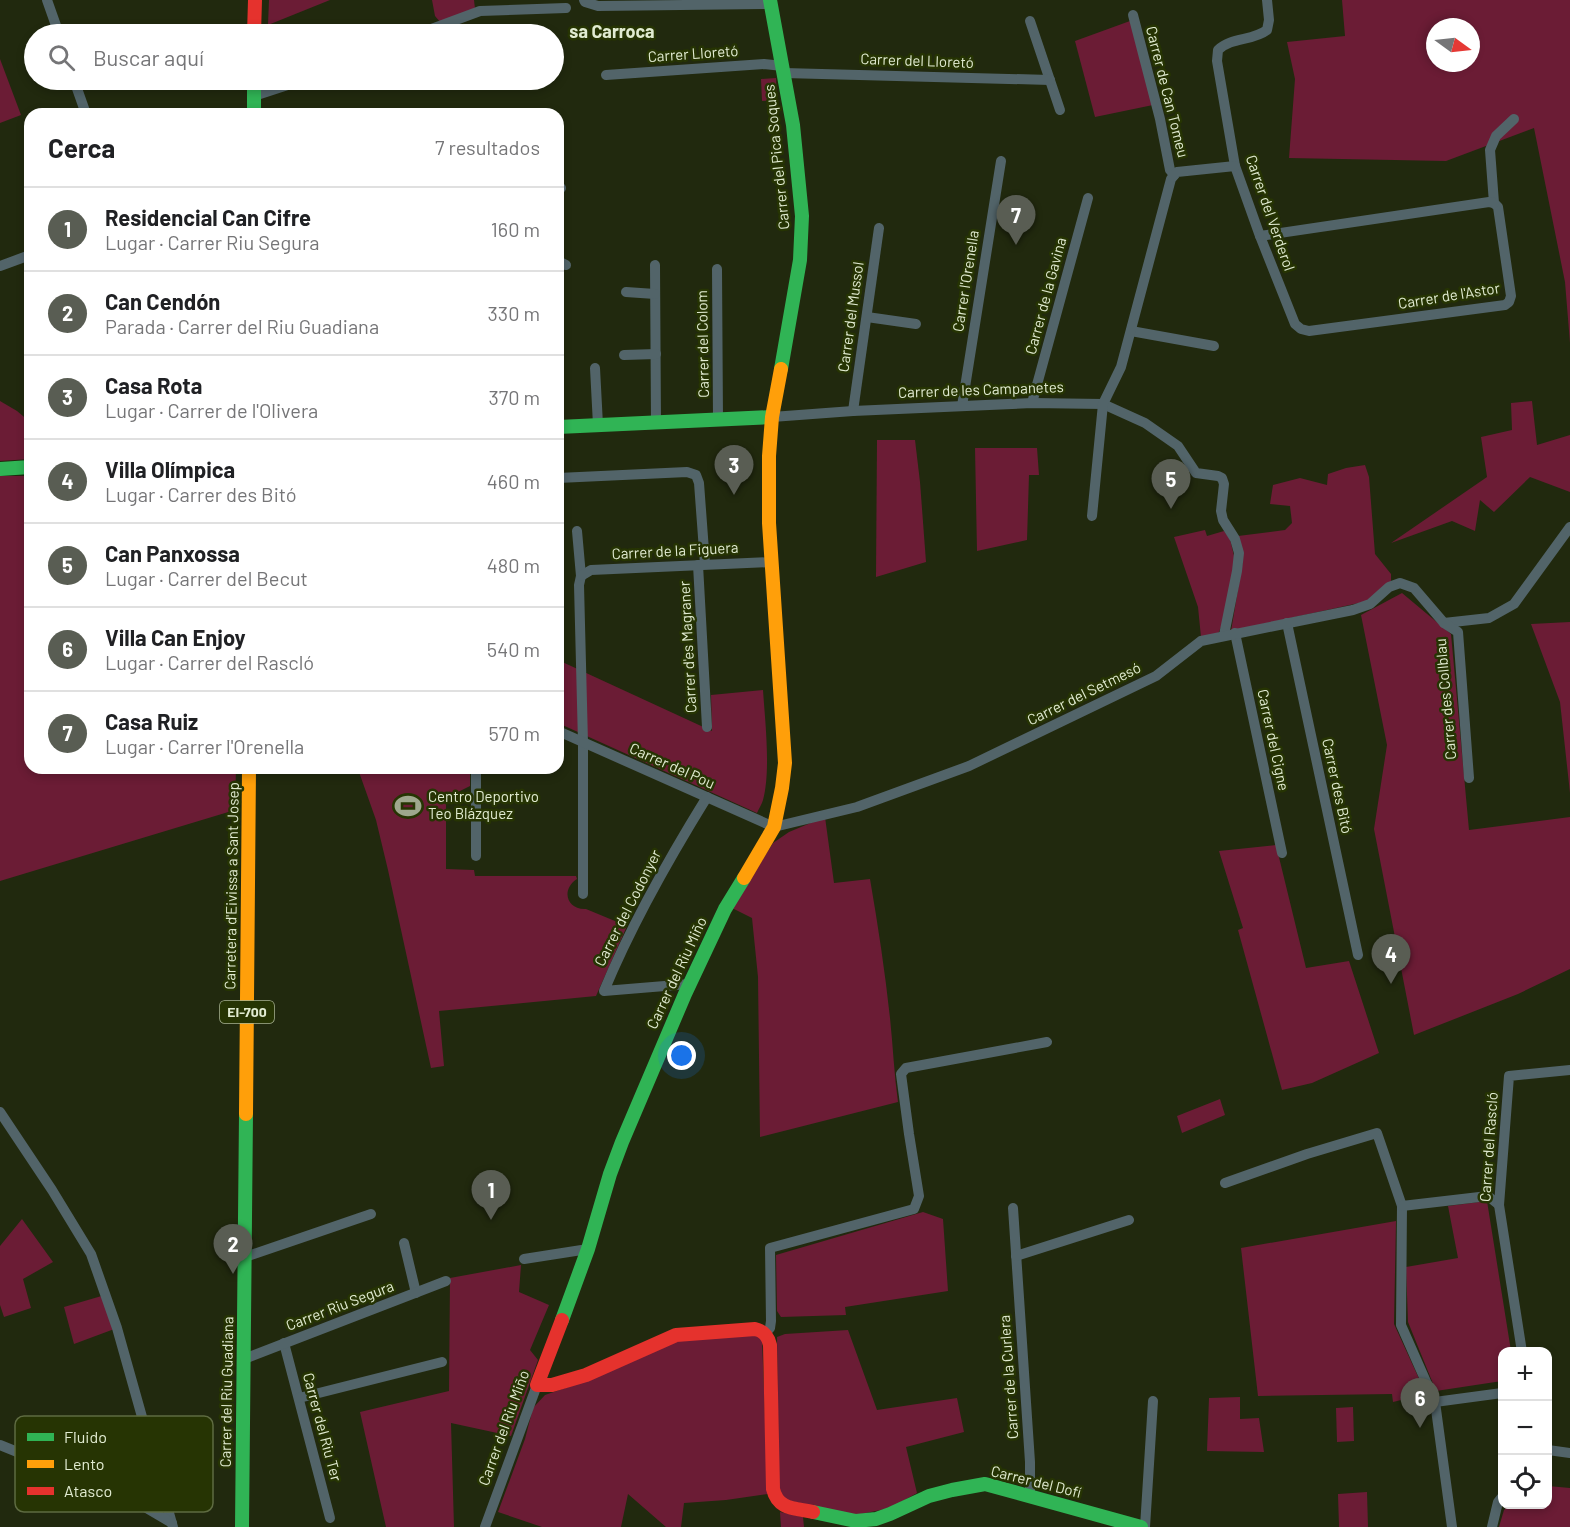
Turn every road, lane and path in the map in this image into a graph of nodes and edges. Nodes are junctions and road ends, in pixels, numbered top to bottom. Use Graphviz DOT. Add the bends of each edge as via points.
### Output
graph roads {
  1 [pos="46,0"];
  2 [pos="255,0"];
  3 [pos="584,0"];
  4 [pos="1267,0"];
  5 [pos="726,2"];
  6 [pos="770,2"];
  7 [pos="625,3"];
  8 [pos="566,8"];
  9 [pos="1133,15"];
  10 [pos="1030,21"];
  11 [pos="55,24"];
  12 [pos="254,24"];
  13 [pos="445,24"];
  14 [pos="784,69"];
  15 [pos="606,75"];
  16 [pos="1050,80"];
  17 [pos="78,90"];
  18 [pos="254,90"];
  19 [pos="272,90"];
  20 [pos="254,96"];
  21 [pos="84,108"];
  22 [pos="254,108"];
  23 [pos="1060,110"];
  24 [pos="1514,119"];
  25 [pos="1001,161"];
  26 [pos="1235,166"];
  27 [pos="1174,175"];
  28 [pos="1088,198"];
  29 [pos="1494,203"];
  30 [pos="879,228"];
  31 [pos="1260,236"];
  32 [pos="24,257"];
  33 [pos="0,266"];
  34 [pos="655,266"];
  35 [pos="717,269"];
  36 [pos="626,292"];
  37 [pos="655,294"];
  38 [pos="867,317"];
  39 [pos="916,324"];
  40 [pos="1295,324"];
  41 [pos="1131,331"];
  42 [pos="1214,346"];
  43 [pos="656,354"];
  44 [pos="624,355"];
  45 [pos="595,368"];
  46 [pos="1032,403"];
  47 [pos="1103,404"];
  48 [pos="962,406"];
  49 [pos="853,411"];
  50 [pos="772,417"];
  51 [pos="718,420"];
  52 [pos="656,423"];
  53 [pos="598,425"];
  54 [pos="564,427"];
  55 [pos="24,467"];
  56 [pos="0,469"];
  57 [pos="564,478"];
  58 [pos="1092,516"];
  59 [pos="1570,527"];
  60 [pos="577,531"];
  61 [pos="772,562"];
  62 [pos="701,565"];
  63 [pos="581,576"];
  64 [pos="1444,622"];
  65 [pos="1287,623"];
  66 [pos="1229,634"];
  67 [pos="707,727"];
  68 [pos="564,734"];
  69 [pos="583,743"];
  70 [pos="249,774"];
  71 [pos="476,774"];
  72 [pos="1468,778"];
  73 [pos="707,797"];
  74 [pos="774,827"];
  75 [pos="1282,853"];
  76 [pos="476,856"];
  77 [pos="583,894"];
  78 [pos="1358,955"];
  79 [pos="689,984"];
  80 [pos="1047,1042"];
  81 [pos="1570,1070"];
  82 [pos="0,1112"];
  83 [pos="1225,1183"];
  84 [pos="1499,1205"];
  85 [pos="1402,1206"];
  86 [pos="1013,1208"];
  87 [pos="371,1214"];
  88 [pos="1129,1220"];
  89 [pos="404,1244"];
  90 [pos="588,1249"];
  91 [pos="1016,1256"];
  92 [pos="245,1257"];
  93 [pos="524,1259"];
  94 [pos="446,1281"];
  95 [pos="416,1293"];
  96 [pos="765,1333"];
  97 [pos="285,1343"];
  98 [pos="1521,1347"];
  99 [pos="244,1359"];
  100 [pos="442,1362"];
  101 [pos="537,1385"];
  102 [pos="1498,1394"];
  103 [pos="299,1398"];
  104 [pos="1153,1401"];
  105 [pos="1435,1402"];
  106 [pos="142,1416"];
  107 [pos="0,1444"];
  108 [pos="15,1450"];
  109 [pos="1552,1451"];
  110 [pos="1570,1453"];
  111 [pos="1030,1496"];
  112 [pos="1498,1502"];
  113 [pos="152,1512"];
  114 [pos="330,1518"];
  115 [pos="855,1524"];
  116 [pos="173,1525"];
  117 [pos="242,1527"];
  118 [pos="485,1527"];
  119 [pos="1143,1527"];
  120 [pos="1452,1527"];
  121 [pos="1492,1527"];
  1 -- 11 [label="street"];
  2 -- 12 [label="street"];
  3 -- 7 [label="street" via="598,6"];
  4 -- 26 [label="street, Carrer del Verderol" via="1267,30 1218,50"];
  5 -- 6 [label="street"];
  5 -- 7 [label="street"];
  6 -- 14 [label="street, Carrer del Pica Soques"];
  8 -- 13 [label="street" via="480,11"];
  9 -- 27 [label="street, Carrer de Can Tomeu"];
  10 -- 16 [label="street"];
  14 -- 15 [label="street, Carrer Lloretó" via="764,64"];
  14 -- 16 [label="street, Carrer del Lloretó"];
  14 -- 50 [label="street, Carrer del Pica Soques" via="802,216 800,260"];
  16 -- 23 [label="street"];
  17 -- 21 [label="street"];
  18 -- 20 [label="street"];
  19 -- 20 [label="street"];
  20 -- 22 [label="street"];
  24 -- 29 [label="street, Carrer de l'Astor" via="1496,136 1490,150"];
  25 -- 48 [label="street, Carrer l'Orenella"];
  26 -- 27 [label="street"];
  26 -- 31 [label="street, Carrer del Verderol"];
  27 -- 41 [label="street"];
  28 -- 46 [label="street, Carrer de la Gavina"];
  29 -- 31 [label="street"];
  29 -- 40 [label="street, Carrer de l'Astor" via="1498,207 1511,296 1505,305 1309,331"];
  30 -- 38 [label="street, Carrer del Mussol"];
  31 -- 40 [label="street, Carrer del Verderol"];
  32 -- 33 [label="street"];
  34 -- 37 [label="street"];
  35 -- 51 [label="street, Carrer del Colom"];
  36 -- 37 [label="street"];
  37 -- 43 [label="street"];
  38 -- 39 [label="street"];
  38 -- 49 [label="street, Carrer del Mussol"];
  41 -- 42 [label="street"];
  41 -- 47 [label="street" via="1121,367"];
  43 -- 44 [label="street"];
  43 -- 52 [label="street"];
  45 -- 53 [label="street"];
  46 -- 47 [label="street, Carrer de les Campanetes"];
  46 -- 48 [label="street, Carrer de les Campanetes"];
  47 -- 58 [label="street"];
  47 -- 66 [label="street" via="1145,423 1178,446 1196,473 1222,478 1223,520 1239,553"];
  48 -- 49 [label="street, Carrer de les Campanetes"];
  49 -- 50 [label="street, Carrer de les Campanetes"];
  50 -- 51 [label="street, Carrer de les Campanetes"];
  50 -- 61 [label="street, Carrer del Riu Miño"];
  51 -- 52 [label="street, Carrer de les Campanetes"];
  52 -- 53 [label="street, Carrer de les Campanetes"];
  53 -- 54 [label="street, Carrer de les Campanetes"];
  55 -- 56 [label="street"];
  57 -- 62 [label="street, Carrer d'es Magraner" via="687,472 696,475"];
  59 -- 64 [label="street" via="1514,604 1489,618"];
  60 -- 63 [label="street"];
  61 -- 62 [label="street, Carrer de la Figuera"];
  61 -- 74 [label="street, Carrer del Riu Miño" via="785,763"];
  62 -- 63 [label="street, Carrer de la Figuera" via="591,570"];
  62 -- 67 [label="street, Carrer d'es Magraner"];
  63 -- 69 [label="street"];
  64 -- 65 [label="street, Carrer del Setmesó" via="1414,588 1400,583 1389,587 1370,604"];
  64 -- 72 [label="street, Carrer des Collblau" via="1458,632"];
  65 -- 66 [label="street, Carrer del Setmesó"];
  65 -- 78 [label="street, Carrer des Bitó"];
  66 -- 74 [label="street, Carrer del Setmesó" via="1200,641 1156,676 969,766 857,807"];
  66 -- 75 [label="street, Carrer del Cigne"];
  68 -- 69 [label="street, Carrer del Pou"];
  69 -- 73 [label="street, Carrer del Pou"];
  69 -- 77 [label="street"];
  70 -- 92 [label="street, Carretera d'Eivissa a Sant Josep / EI-700"];
  71 -- 76 [label="street"];
  73 -- 74 [label="street, Carrer del Pou"];
  73 -- 79 [label="street, Carrer del Codonyer" via="645,902 604,991"];
  74 -- 79 [label="street, Carrer del Riu Miño" via="725,909"];
  79 -- 90 [label="street, Carrer del Riu Miño" via="622,1142"];
  80 -- 96 [label="street, Carrer del Dofí" via="906,1068 902,1074 920,1196 914,1209 770,1248 771,1322"];
  81 -- 84 [label="street, Carrer del Rascló" via="1509,1077"];
  82 -- 106 [label="street" via="91,1254"];
  83 -- 85 [label="street" via="1377,1133"];
  84 -- 85 [label="street" via="1488,1196"];
  84 -- 98 [label="street, Carrer del Rascló"];
  85 -- 105 [label="street" via="1401,1325"];
  86 -- 91 [label="street, Carrer de la Curlera"];
  87 -- 92 [label="street"];
  88 -- 91 [label="street"];
  89 -- 95 [label="street"];
  90 -- 93 [label="street"];
  90 -- 101 [label="street, Carrer del Riu Miño"];
  91 -- 111 [label="street, Carrer de la Curlera"];
  92 -- 99 [label="street, Carrer del Riu Guadiana / EI-700"];
  94 -- 95 [label="street, Carrer Riu Segura"];
  95 -- 97 [label="street, Carrer Riu Segura"];
  96 -- 101 [label="street" via="755,1329 676,1335 586,1375"];
  96 -- 115 [label="street, Carrer del Dofí" via="770,1345 775,1498 790,1509"];
  97 -- 99 [label="street, Carrer Riu Segura"];
  97 -- 103 [label="street, Carrer del Riu Ter"];
  99 -- 117 [label="street, Carrer del Riu Guadiana / EI-700"];
  100 -- 103 [label="street"];
  101 -- 118 [label="street, Carrer del Riu Miño"];
  102 -- 105 [label="street"];
  103 -- 114 [label="street, Carrer del Riu Ter"];
  104 -- 119 [label="street"];
  105 -- 120 [label="street"];
  107 -- 108 [label="street"];
  109 -- 110 [label="street"];
  111 -- 115 [label="street, Carrer del Dofí" via="985,1484 970,1486 923,1498 888,1516"];
  111 -- 119 [label="street, Carrer del Dofí"];
  112 -- 121 [label="street"];
  113 -- 116 [label="street"];
}
